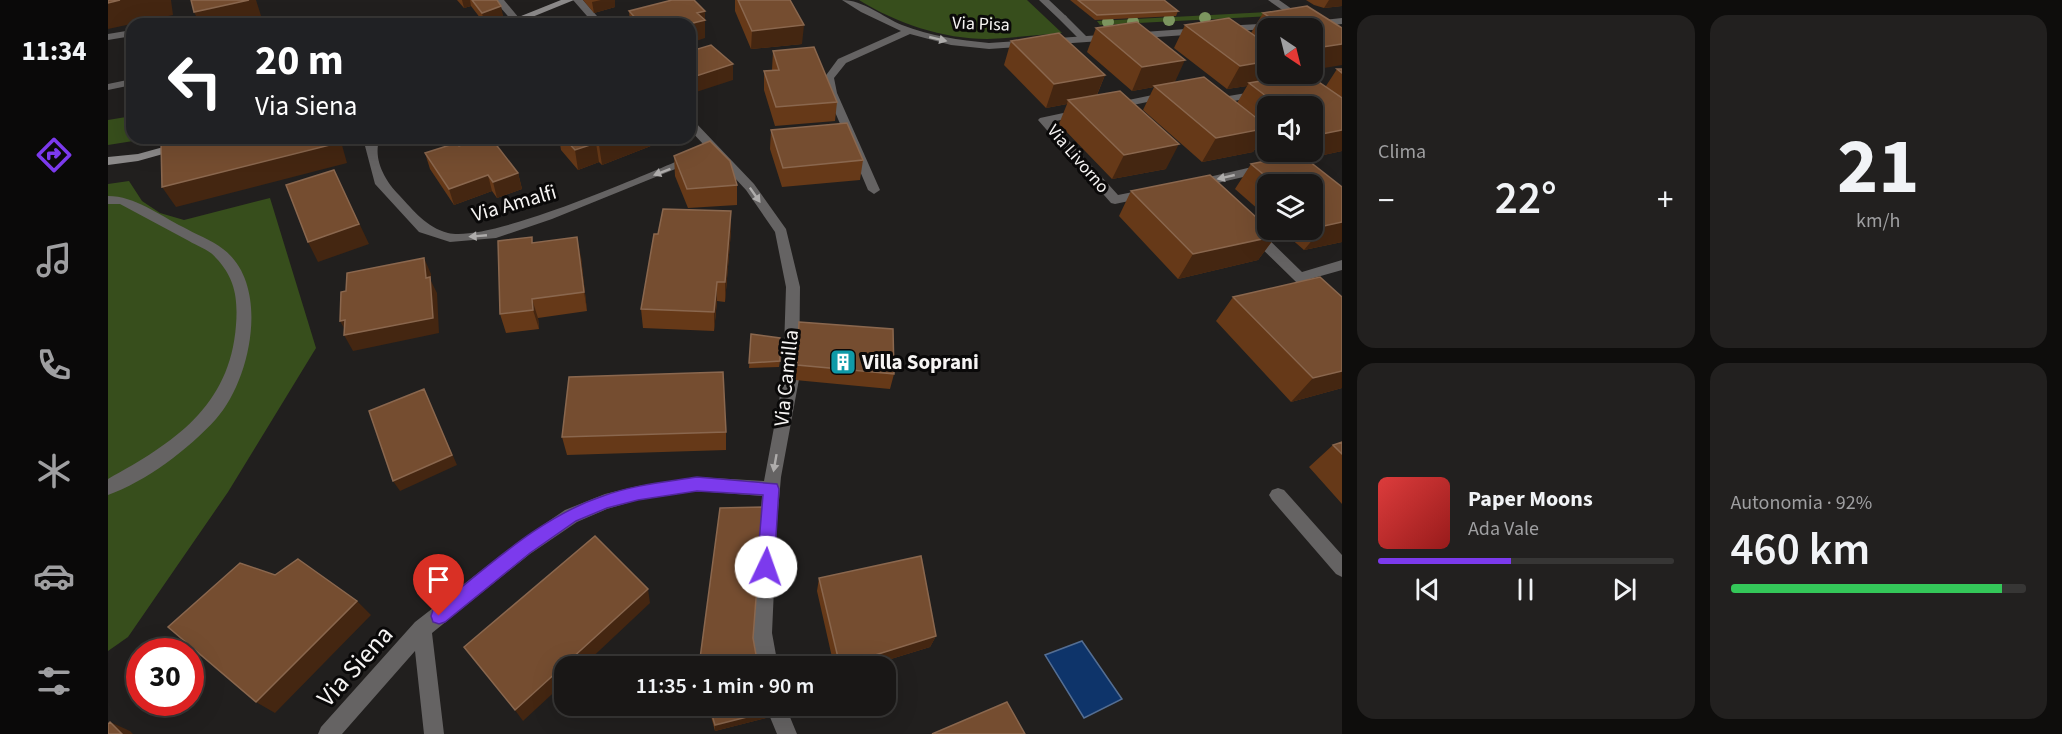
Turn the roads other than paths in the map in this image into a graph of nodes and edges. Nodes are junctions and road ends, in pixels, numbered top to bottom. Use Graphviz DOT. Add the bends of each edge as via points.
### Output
graph roads {
  1 [pos="499,0"];
  2 [pos="569,0"];
  3 [pos="578,0"];
  4 [pos="847,0"];
  5 [pos="1044,0"];
  6 [pos="1273,0"];
  7 [pos="514,18"];
  8 [pos="521,18"];
  9 [pos="594,18"];
  10 [pos="1300,18"];
  11 [pos="1342,21"];
  12 [pos="1323,23"];
  13 [pos="1257,27"];
  14 [pos="1217,30"];
  15 [pos="906,32"];
  16 [pos="126,34"];
  17 [pos="1124,35"];
  18 [pos="108,37"];
  19 [pos="1083,38"];
  20 [pos="1234,42"];
  21 [pos="1143,50"];
  22 [pos="126,83"];
  23 [pos="1291,84"];
  24 [pos="108,87"];
  25 [pos="1167,95"];
  26 [pos="1209,103"];
  27 [pos="1233,123"];
  28 [pos="696,129"];
  29 [pos="187,144"];
  30 [pos="372,144"];
  31 [pos="717,151"];
  32 [pos="108,162"];
  33 [pos="1283,164"];
  34 [pos="1296,174"];
  35 [pos="874,190"];
  36 [pos="1157,191"];
  37 [pos="1217,199"];
  38 [pos="108,200"];
  39 [pos="1242,222"];
  40 [pos="1342,266"];
  41 [pos="1301,277"];
  42 [pos="1342,318"];
  43 [pos="108,488"];
  44 [pos="771,489"];
  45 [pos="1278,495"];
  46 [pos="1342,568"];
  47 [pos="422,629"];
  48 [pos="766,656"];
  49 [pos="780,716"];
  50 [pos="328,734"];
  51 [pos="434,734"];
  52 [pos="787,734"];
  1 -- 7 [label="street"];
  2 -- 8 [label="main road"];
  3 -- 9 [label="street"];
  4 -- 15 [label="street, Via Pisa"];
  5 -- 19 [label="street"];
  6 -- 10 [label="street"];
  11 -- 12 [label="street, Via Pisa"];
  13 -- 14 [label="street, Via Pisa"];
  14 -- 17 [label="street, Via Pisa"];
  14 -- 20 [label="street"];
  15 -- 19 [label="street, Via Pisa, one-way" via="961,44 989,45"];
  15 -- 35 [label="street" via="842,62 829,78"];
  16 -- 18 [label="street"];
  17 -- 19 [label="street, Via Pisa"];
  17 -- 21 [label="street"];
  22 -- 24 [label="street"];
  23 -- 26 [label="street" via="1301,91"];
  25 -- 36 [label="street, Via Livorno" via="1044,120 1115,200"];
  27 -- 33 [label="street"];
  28 -- 31 [label="street, Via Camilla"];
  29 -- 32 [label="main road"];
  31 -- 30 [label="street, Via Amalfi, one-way" via="491,235 450,238 424,230 380,181"];
  31 -- 44 [label="street, Via Camilla, one-way" via="750,187 781,232 793,287 790,379"];
  33 -- 34 [label="street"];
  33 -- 37 [label="street, one-way" via="1195,184"];
  38 -- 43 [label="street" via="122,200 219,252 238,276 246,303 242,346 228,385 211,414 161,458"];
  39 -- 41 [label="street"];
  40 -- 41 [label="street"];
  41 -- 42 [label="street"];
  44 -- 47 [label="street, Via Siena" via="697,484 604,502 571,516 524,548"];
  44 -- 48 [label="street, Via Camilla" via="762,633"];
  45 -- 46 [label="street"];
  47 -- 50 [label="street, Via Siena"];
  47 -- 51 [label="street"];
  49 -- 52 [label="street"];
}
